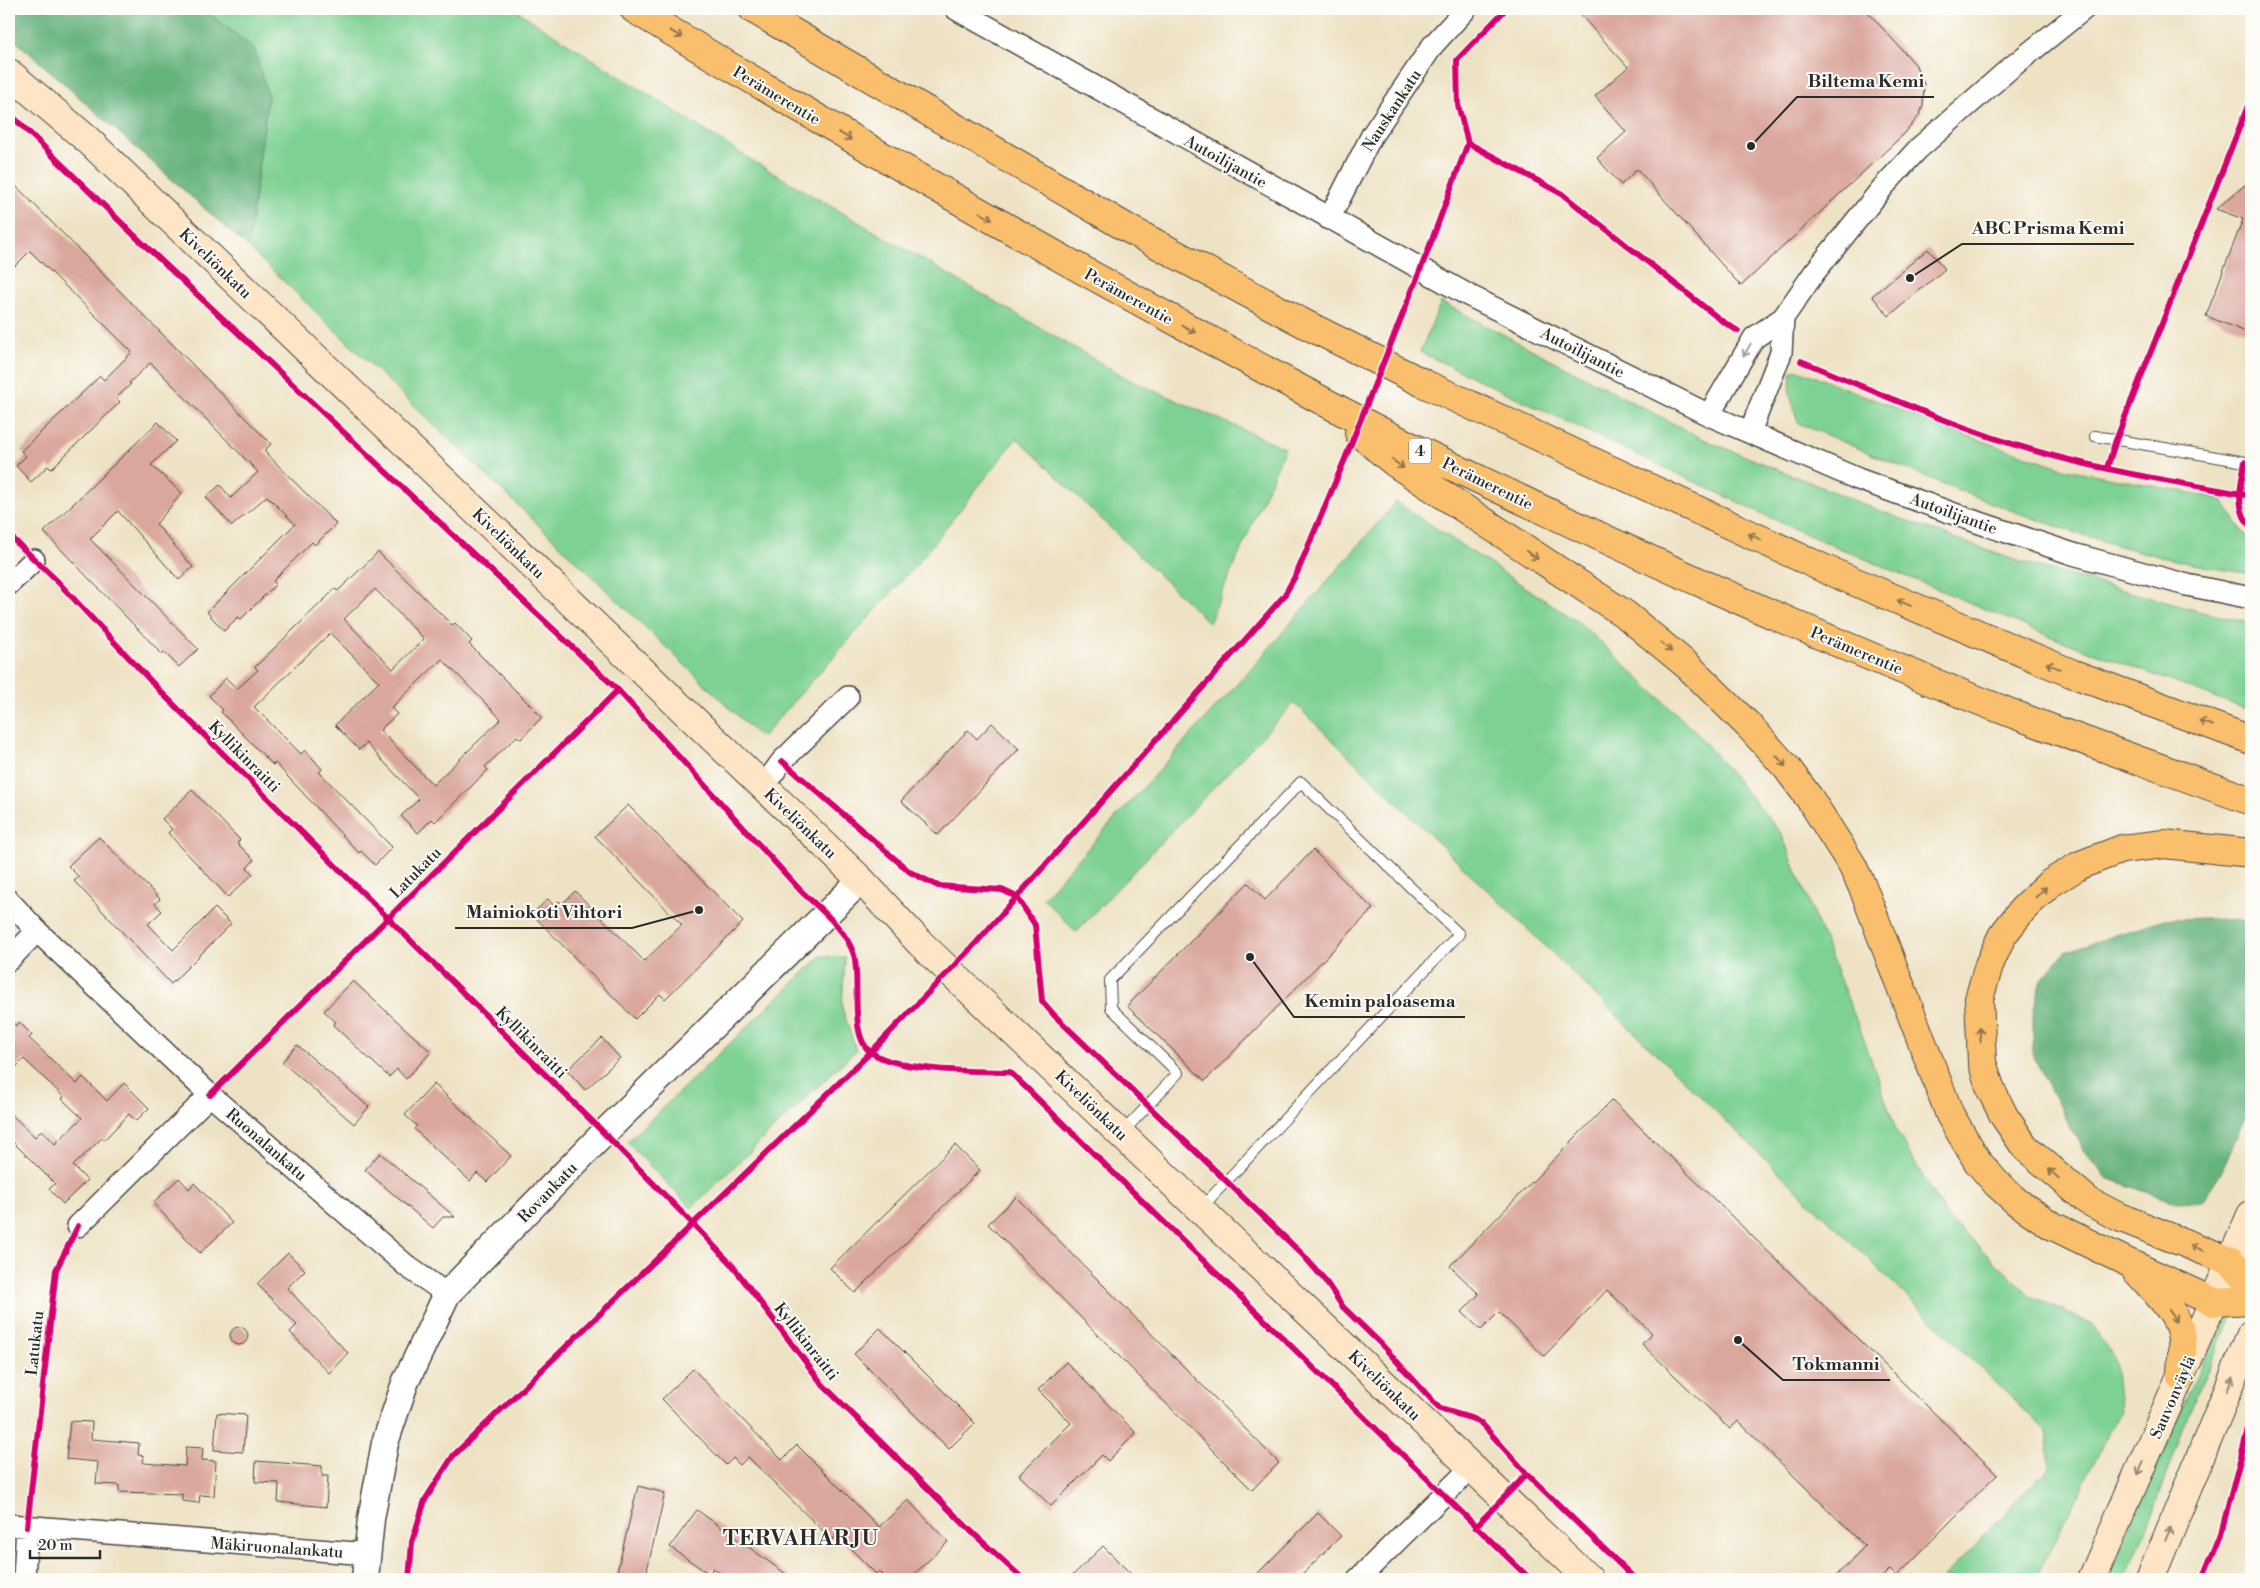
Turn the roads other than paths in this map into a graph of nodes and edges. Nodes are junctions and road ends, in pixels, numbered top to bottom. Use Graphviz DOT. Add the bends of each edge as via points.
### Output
graph roads {
  1 [pos="634,9"];
  2 [pos="753,9"];
  3 [pos="1466,9"];
  4 [pos="2084,9"];
  5 [pos="969,12"];
  6 [pos="9,73"];
  7 [pos="1329,219"];
  8 [pos="1783,318"];
  9 [pos="1319,400"];
  10 [pos="1709,415"];
  11 [pos="1750,432"];
  12 [pos="2095,436"];
  13 [pos="2251,463"];
  14 [pos="34,560"];
  15 [pos="9,584"];
  16 [pos="2251,598"];
  17 [pos="848,697"];
  18 [pos="2251,740"];
  19 [pos="763,787"];
  20 [pos="2251,801"];
  21 [pos="2251,853"];
  22 [pos="861,880"];
  23 [pos="9,901"];
  24 [pos="37,931"];
  25 [pos="9,960"];
  26 [pos="210,1094"];
  27 [pos="1122,1134"];
  28 [pos="1200,1208"];
  29 [pos="2251,1215"];
  30 [pos="78,1226"];
  31 [pos="2230,1261"];
  32 [pos="2131,1264"];
  33 [pos="2251,1284"];
  34 [pos="447,1294"];
  35 [pos="2251,1300"];
  36 [pos="2214,1302"];
  37 [pos="2251,1334"];
  38 [pos="2181,1377"];
  39 [pos="1471,1468"];
  40 [pos="18,1526"];
  41 [pos="367,1554"];
  42 [pos="24,1579"];
  43 [pos="365,1579"];
  44 [pos="1358,1579"];
  45 [pos="1589,1579"];
  46 [pos="2092,1579"];
  47 [pos="2150,1579"];
  1 -- 9 [label="highway, Perämerentie / 4, one-way" via="849,138 1086,273"];
  18 -- 2 [label="highway, one-way" via="2071,673 1827,570 1425,384 1127,228"];
  3 -- 7 [label="street, Nauskankatu" via="1433,45 1372,136"];
  4 -- 8 [label="street" via="1918,149 1820,265"];
  5 -- 7 [label="street, Autoilijantie"];
  6 -- 19 [label="main road, Kiveliönkatu" via="89,141"];
  7 -- 10 [label="street, Autoilijantie" via="1468,295"];
  8 -- 10 [label="street, one-way" via="1754,338"];
  8 -- 11 [label="street" via="1781,353"];
  9 -- 20 [label="highway, Perämerentie / 4" via="1641,556 1858,652 2021,717"];
  9 -- 32 [label="highway, one-way" via="1395,462 1626,615 1689,667 1770,748 1810,799 1852,865 1908,1001 1950,1115 1978,1162 1997,1184 2034,1215"];
  10 -- 11 [label="street, Autoilijantie"];
  11 -- 16 [label="street, Autoilijantie" via="1858,479 2073,554 2187,585"];
  12 -- 13 [label="lane"];
  14 -- 15 [label="street"];
  17 -- 19 [label="street" via="782,761"];
  19 -- 22 [label="main road, Kiveliönkatu"];
  31 -- 21 [label="highway, one-way" via="2088,1202 2026,1147 2004,1116 1982,1062 1979,999 2002,936 2023,909 2049,884 2080,865 2122,849 2164,844"];
  22 -- 27 [label="main road, Kiveliönkatu" via="920,942"];
  22 -- 34 [label="street, Rovankatu" via="604,1133"];
  23 -- 24 [label="street, Ruonalankatu"];
  24 -- 25 [label="street"];
  24 -- 26 [label="street, Ruonalankatu"];
  26 -- 30 [label="street"];
  26 -- 34 [label="street, Ruonalankatu" via="408,1267"];
  27 -- 28 [label="main road, Kiveliönkatu"];
  27 -- 28 [label="lane" via="1178,1073 1111,1008 1110,980 1301,782 1459,934"];
  28 -- 39 [label="main road, Kiveliönkatu"];
  29 -- 31 [label="main road, Sauvonväylä"];
  31 -- 33 [label="highway"];
  31 -- 36 [label="main road, Sauvonväylä"];
  32 -- 36 [label="highway"];
  32 -- 38 [label="highway, one-way" via="2180,1327"];
  34 -- 41 [label="street, Rovankatu" via="405,1383 385,1443"];
  35 -- 36 [label="highway"];
  36 -- 38 [label="main road, Sauvonväylä"];
  47 -- 37 [label="main road, one-way"];
  38 -- 46 [label="main road, Sauvonväylä, one-way"];
  39 -- 44 [label="street"];
  39 -- 45 [label="main road, Kiveliönkatu"];
  40 -- 41 [label="street, Mäkiruonalankatu"];
  40 -- 42 [label="street"];
  41 -- 43 [label="street, Rovankatu"];
}
